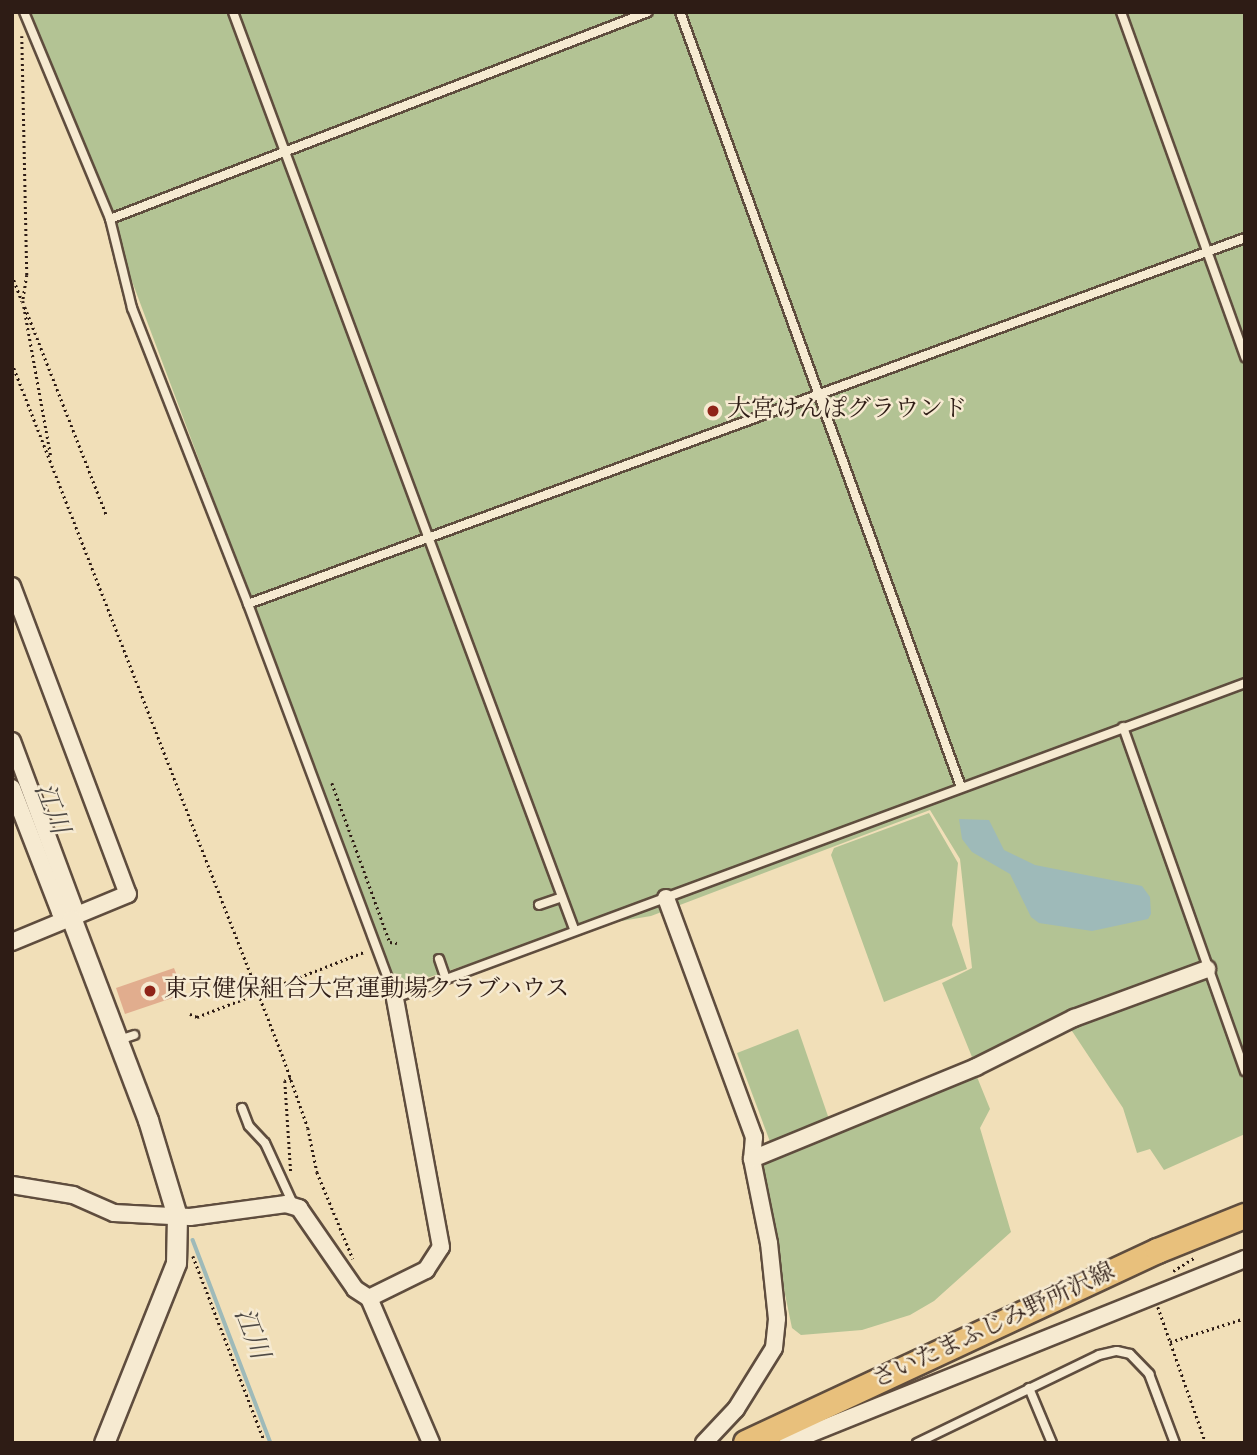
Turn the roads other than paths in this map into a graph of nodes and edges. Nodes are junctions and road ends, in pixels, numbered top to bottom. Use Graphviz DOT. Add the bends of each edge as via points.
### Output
graph roads {
  1 [pos="24,12"];
  2 [pos="233,12"];
  3 [pos="648,12"];
  4 [pos="680,12"];
  5 [pos="1121,12"];
  6 [pos="282,151"];
  7 [pos="110,219"];
  8 [pos="1245,238"];
  9 [pos="1207,252"];
  10 [pos="1245,357"];
  11 [pos="817,396"];
  12 [pos="428,541"];
  13 [pos="12,586"];
  14 [pos="248,604"];
  15 [pos="18,621"];
  16 [pos="1245,683"];
  17 [pos="1123,727"];
  18 [pos="12,741"];
  19 [pos="961,787"];
  20 [pos="12,788"];
  21 [pos="562,897"];
  22 [pos="666,898"];
  23 [pos="539,905"];
  24 [pos="74,918"];
  25 [pos="574,929"];
  26 [pos="12,942"];
  27 [pos="439,959"];
  28 [pos="1207,969"];
  29 [pos="446,979"];
  30 [pos="395,998"];
  31 [pos="1245,1070"];
  32 [pos="242,1108"];
  33 [pos="752,1159"];
  34 [pos="12,1185"];
  35 [pos="294,1206"];
  36 [pos="177,1216"];
  37 [pos="1245,1216"];
  38 [pos="1245,1259"];
  39 [pos="369,1298"];
  40 [pos="1029,1388"];
  41 [pos="104,1443"];
  42 [pos="431,1443"];
  43 [pos="704,1443"];
  44 [pos="746,1443"];
  45 [pos="788,1443"];
  46 [pos="917,1443"];
  47 [pos="1052,1443"];
  48 [pos="1175,1443"];
  1 -- 7 [label="lane"];
  2 -- 6 [label="lane"];
  3 -- 6 [label="lane"];
  4 -- 11 [label="lane"];
  5 -- 9 [label="lane"];
  6 -- 7 [label="lane"];
  6 -- 12 [label="lane"];
  7 -- 14 [label="lane" via="132,308"];
  8 -- 9 [label="lane"];
  9 -- 10 [label="lane"];
  9 -- 11 [label="lane"];
  11 -- 12 [label="lane"];
  11 -- 19 [label="lane"];
  12 -- 14 [label="lane"];
  12 -- 21 [label="lane"];
  13 -- 15 [label="street"];
  14 -- 30 [label="lane"];
  15 -- 24 [label="street" via="128,894"];
  16 -- 17 [label="lane"];
  17 -- 19 [label="lane"];
  17 -- 28 [label="lane"];
  18 -- 24 [label="street"];
  19 -- 22 [label="lane"];
  20 -- 24 [label="street" via="60,912"];
  21 -- 23 [label="lane"];
  21 -- 25 [label="lane"];
  22 -- 25 [label="lane"];
  22 -- 33 [label="street" via="754,1137"];
  24 -- 26 [label="street"];
  24 -- 36 [label="street" via="126,1038"];
  25 -- 29 [label="lane"];
  27 -- 29 [label="lane"];
  28 -- 31 [label="lane"];
  28 -- 33 [label="street" via="1074,1018 964,1072"];
  29 -- 30 [label="lane"];
  30 -- 39 [label="street" via="441,1247 426,1270"];
  32 -- 35 [label="lane" via="287,1185"];
  33 -- 43 [label="street" via="769,1243 777,1319 774,1348 736,1409"];
  34 -- 36 [label="street" via="73,1195 114,1213"];
  35 -- 36 [label="street"];
  35 -- 39 [label="street" via="355,1289"];
  36 -- 41 [label="street" via="178,1247"];
  37 -- 44 [label="main road, さいたまふじみ野所沢線" via="1135,1261"];
  38 -- 45 [label="street"];
  39 -- 42 [label="street"];
  40 -- 46 [label="lane"];
  40 -- 47 [label="lane"];
  40 -- 48 [label="lane" via="1099,1355 1130,1353 1149,1374"];
}
